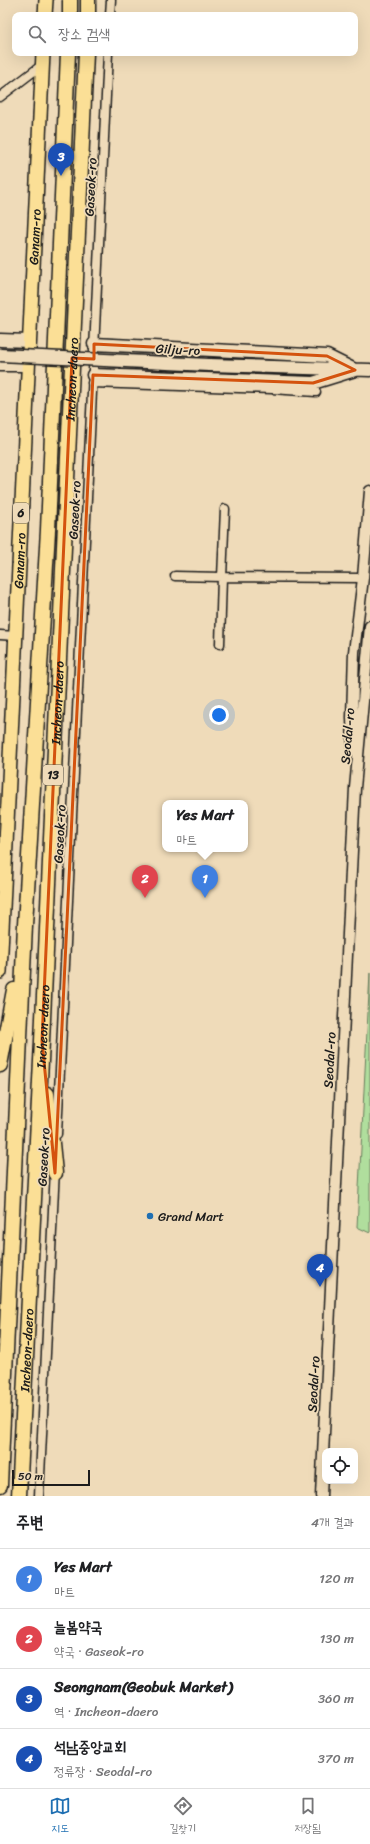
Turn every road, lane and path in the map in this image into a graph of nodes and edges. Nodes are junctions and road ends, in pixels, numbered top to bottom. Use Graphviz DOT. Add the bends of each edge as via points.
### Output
graph roads {
  1 [pos="46,0"];
  2 [pos="70,0"];
  3 [pos="88,0"];
  4 [pos="111,0"];
  5 [pos="45,12"];
  6 [pos="70,12"];
  7 [pos="88,12"];
  8 [pos="110,12"];
  9 [pos="68,56"];
  10 [pos="86,56"];
  11 [pos="108,56"];
  12 [pos="43,59"];
  13 [pos="0,97"];
  14 [pos="0,340"];
  15 [pos="29,341"];
  16 [pos="94,344"];
  17 [pos="0,355"];
  18 [pos="0,364"];
  19 [pos="28,365"];
  20 [pos="355,370"];
  21 [pos="370,370"];
  22 [pos="93,379"];
  23 [pos="316,392"];
  24 [pos="370,491"];
  25 [pos="224,509"];
  26 [pos="175,576"];
  27 [pos="222,577"];
  28 [pos="363,578"];
  29 [pos="370,626"];
  30 [pos="0,635"];
  31 [pos="16,636"];
  32 [pos="220,644"];
  33 [pos="370,700"];
  34 [pos="355,788"];
  35 [pos="2,901"];
  36 [pos="1,919"];
  37 [pos="25,925"];
  38 [pos="0,972"];
  39 [pos="42,1040"];
  40 [pos="0,1065"];
  41 [pos="55,1173"];
  42 [pos="0,1485"];
  43 [pos="19,1496"];
  44 [pos="39,1496"];
  45 [pos="321,1496"];
  1 -- 5 [label="main road"];
  2 -- 6 [label="highway"];
  3 -- 7 [label="highway"];
  4 -- 8 [label="street"];
  9 -- 37 [label="highway, Incheon-daero / 13" via="48,522"];
  10 -- 39 [label="highway, Incheon-daero / 13"];
  11 -- 16 [label="street, Gaseok-ro"];
  12 -- 13 [label="street"];
  12 -- 15 [label="main road, Ganam-ro / 6"];
  14 -- 15 [label="main road"];
  15 -- 19 [label="main road, Ganam-ro / 6"];
  16 -- 20 [label="main road, Gilju-ro" via="326,356"];
  16 -- 22 [label="street, Gaseok-ro"];
  17 -- 20 [label="main road, Gilju-ro, bridge"];
  18 -- 19 [label="main road"];
  19 -- 31 [label="main road, Ganam-ro / 6"];
  20 -- 21 [label="main road, Gilju-ro"];
  20 -- 22 [label="main road, Gilju-ro" via="313,383"];
  22 -- 23 [label="street"];
  22 -- 41 [label="street, Gaseok-ro"];
  24 -- 28 [label="street"];
  25 -- 27 [label="street"];
  26 -- 27 [label="street"];
  27 -- 28 [label="street"];
  27 -- 32 [label="street"];
  28 -- 34 [label="street" via="352,682"];
  29 -- 34 [label="street, Seodal-ro"];
  30 -- 31 [label="street"];
  31 -- 35 [label="main road, Ganam-ro / 6"];
  33 -- 34 [label="street"];
  34 -- 45 [label="street, Seodal-ro"];
  35 -- 36 [label="main road, Ganam-ro / 6"];
  36 -- 38 [label="main road, Ganam-ro / 6"];
  37 -- 40 [label="highway"];
  37 -- 42 [label="highway, Incheon-daero / 13"];
  39 -- 41 [label="highway"];
  39 -- 43 [label="highway, Incheon-daero / 13"];
  41 -- 44 [label="street, Gaseok-ro"];
}
